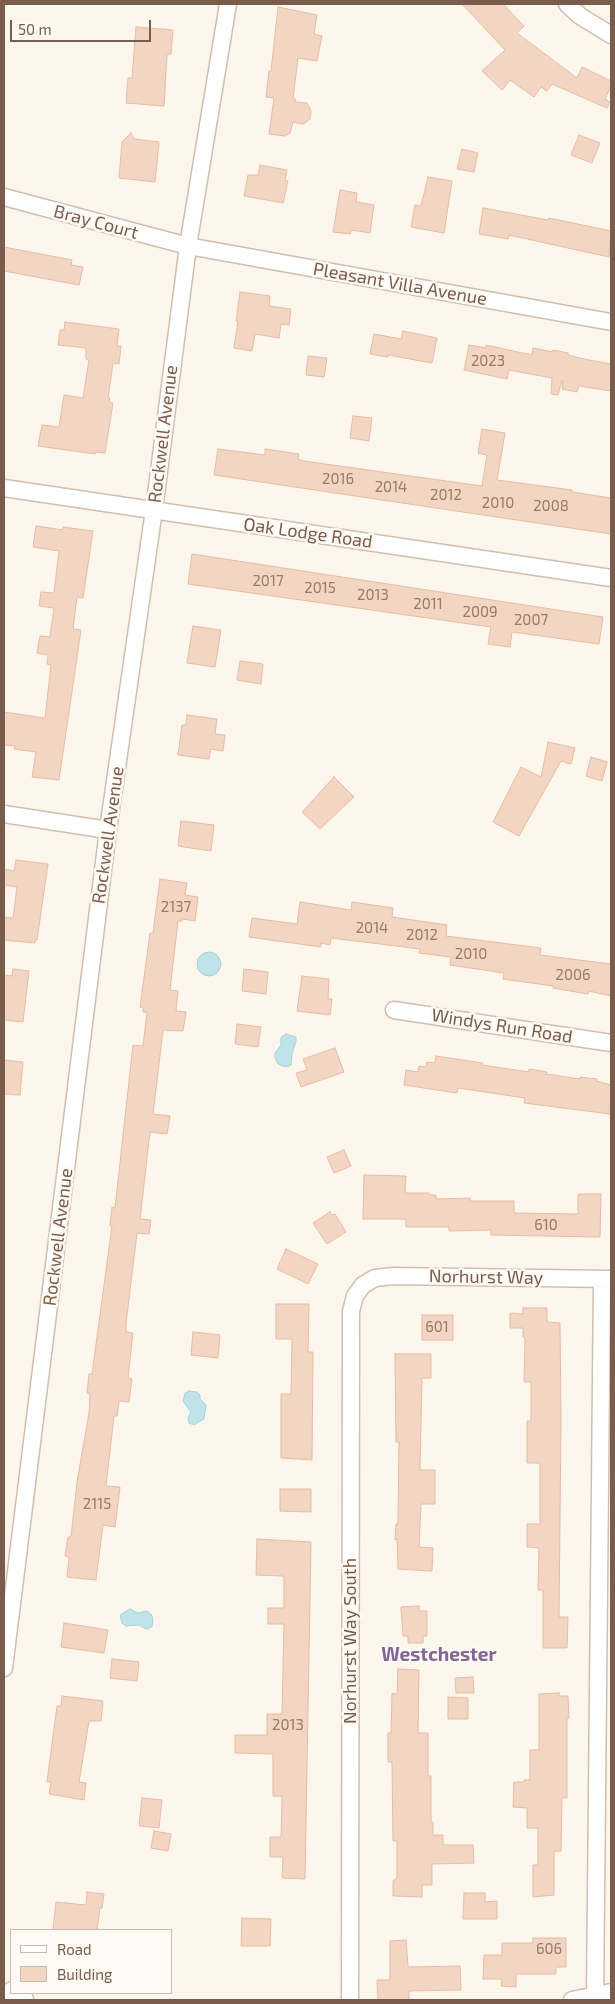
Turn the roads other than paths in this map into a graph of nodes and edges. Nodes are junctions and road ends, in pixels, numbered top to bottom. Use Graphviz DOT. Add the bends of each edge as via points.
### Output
graph roads {
  1 [pos="228,4"];
  2 [pos="567,4"];
  3 [pos="611,35"];
  4 [pos="4,197"];
  5 [pos="188,246"];
  6 [pos="611,322"];
  7 [pos="4,488"];
  8 [pos="154,510"];
  9 [pos="611,578"];
  10 [pos="4,814"];
  11 [pos="108,830"];
  12 [pos="394,1010"];
  13 [pos="611,1043"];
  14 [pos="606,1279"];
  15 [pos="363,1285"];
  16 [pos="4,1668"];
  17 [pos="611,1992"];
  18 [pos="595,1998"];
  19 [pos="350,2000"];
  20 [pos="572,2000"];
  1 -- 5 [label="street, Rockwell Avenue"];
  2 -- 3 [label="street"];
  4 -- 5 [label="street, Bray Court"];
  5 -- 6 [label="street, Pleasant Villa Avenue"];
  5 -- 8 [label="street, Rockwell Avenue"];
  7 -- 8 [label="street, Oak Lodge Road"];
  8 -- 9 [label="street, Oak Lodge Road"];
  8 -- 11 [label="street, Rockwell Avenue"];
  10 -- 11 [label="street"];
  11 -- 16 [label="street, Rockwell Avenue"];
  12 -- 13 [label="street, Windys Run Road"];
  14 -- 15 [label="street, Norhurst Way" via="393,1276 376,1278"];
  14 -- 18 [label="street"];
  15 -- 19 [label="street, Norhurst Way South" via="355,1296 351,1312"];
  17 -- 18 [label="street"];
  18 -- 20 [label="street"];
}
